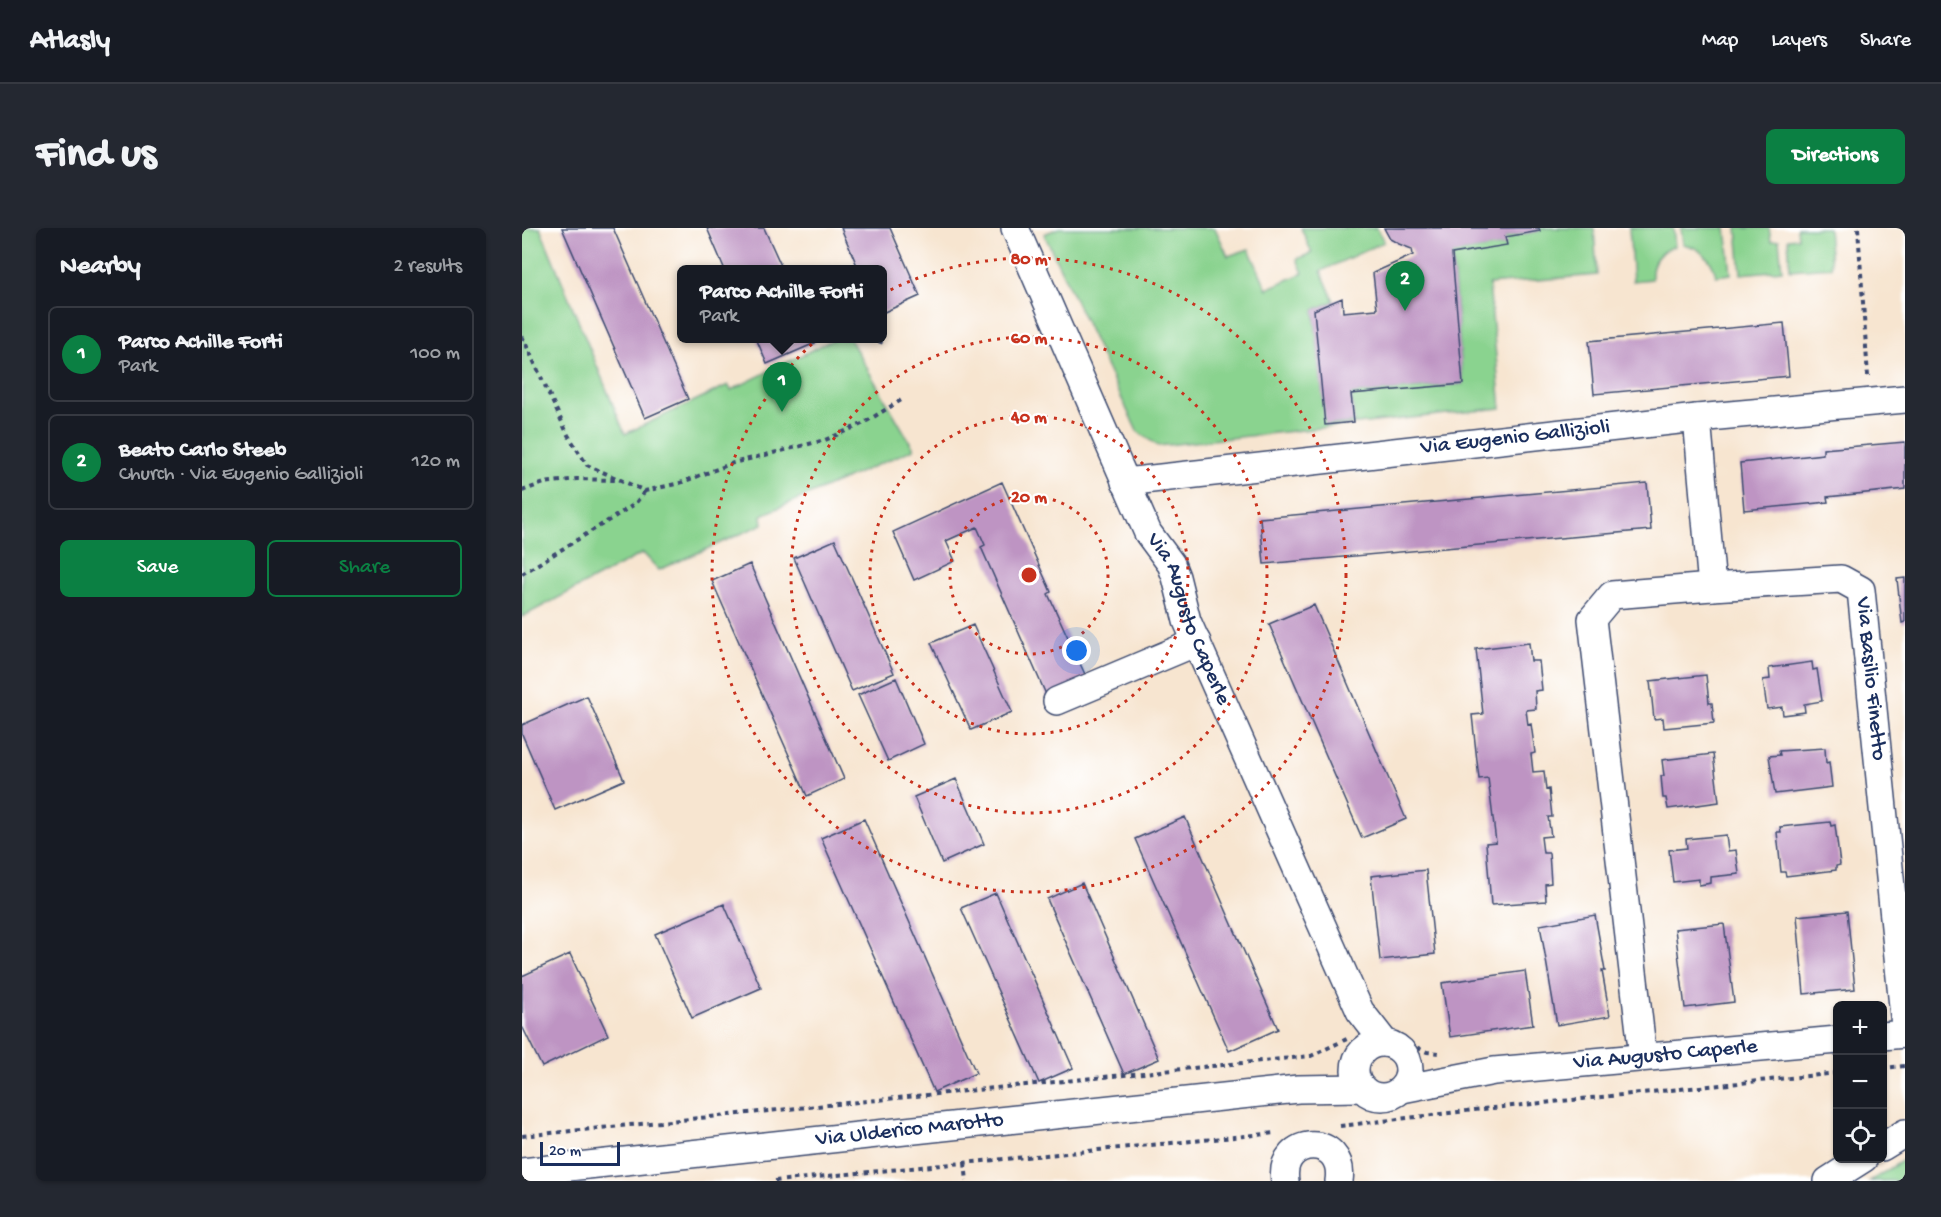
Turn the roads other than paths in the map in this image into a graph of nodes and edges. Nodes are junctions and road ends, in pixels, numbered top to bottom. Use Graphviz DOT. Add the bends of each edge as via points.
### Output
graph roads {
  1 [pos="1015,228"];
  2 [pos="1905,399"];
  3 [pos="1697,418"];
  4 [pos="1125,482"];
  5 [pos="1712,586"];
  6 [pos="1197,642"];
  7 [pos="1057,701"];
  8 [pos="1905,1026"];
  9 [pos="1905,1034"];
  10 [pos="1887,1036"];
  11 [pos="1833,1040"];
  12 [pos="1376,1041"];
  13 [pos="1643,1057"];
  14 [pos="1494,1071"];
  15 [pos="1361,1088"];
  16 [pos="1298,1089"];
  17 [pos="1402,1089"];
  18 [pos="1905,1133"];
  19 [pos="1887,1144"];
  20 [pos="1856,1163"];
  21 [pos="522,1172"];
  22 [pos="589,1173"];
  23 [pos="1285,1181"];
  24 [pos="1339,1181"];
  25 [pos="1828,1181"];
  1 -- 4 [label="street, Via Augusto Caperle"];
  2 -- 3 [label="street, Via Eugenio Gallizioli"];
  3 -- 4 [label="street, Via Eugenio Gallizioli"];
  3 -- 5 [label="street"];
  4 -- 6 [label="street, Via Augusto Caperle" via="1148,533 1171,564"];
  5 -- 8 [label="street, Via Basilio Finetto" via="1841,579 1861,590"];
  5 -- 13 [label="street, Via Basilio Finetto" via="1612,595 1592,619"];
  6 -- 7 [label="street"];
  6 -- 12 [label="street, Via Augusto Caperle"];
  9 -- 10 [label="street"];
  11 -- 13 [label="street, Via Augusto Caperle"];
  12 -- 14 [label="street, Via Augusto Caperle" via="1435,1068"];
  12 -- 15 [label="street, Via Augusto Caperle" via="1355,1073"];
  12 -- 16 [label="street, Via Ulderico Marotto"];
  12 -- 17 [label="street, Via Augusto Caperle" via="1406,1057 1409,1073"];
  13 -- 14 [label="street, Via Augusto Caperle"];
  14 -- 17 [label="street, Via Augusto Caperle"];
  15 -- 16 [label="street, Via Ulderico Marotto"];
  15 -- 17 [label="street, Via Augusto Caperle" via="1368,1094 1386,1097"];
  16 -- 22 [label="street, Via Ulderico Marotto"];
  18 -- 19 [label="street"];
  20 -- 25 [label="street"];
  21 -- 22 [label="street, Via Ulderico Marotto"];
  23 -- 24 [label="street" via="1286,1160 1310,1145 1334,1155"];
}
